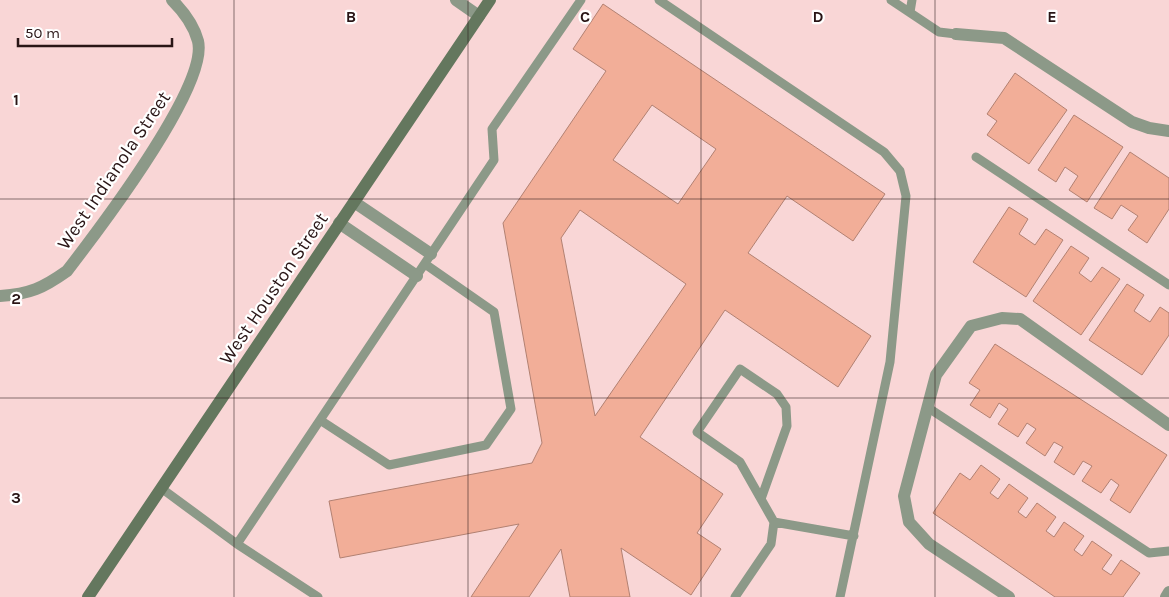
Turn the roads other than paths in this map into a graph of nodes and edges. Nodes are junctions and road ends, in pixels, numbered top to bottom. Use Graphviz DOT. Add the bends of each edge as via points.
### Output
graph roads {
  1 [pos="172,0"];
  2 [pos="456,0"];
  3 [pos="490,0"];
  4 [pos="581,0"];
  5 [pos="659,0"];
  6 [pos="892,0"];
  7 [pos="912,0"];
  8 [pos="910,12"];
  9 [pos="479,16"];
  10 [pos="956,34"];
  11 [pos="1169,130"];
  12 [pos="976,157"];
  13 [pos="354,202"];
  14 [pos="340,223"];
  15 [pos="428,259"];
  16 [pos="417,276"];
  17 [pos="1169,285"];
  18 [pos="0,296"];
  19 [pos="927,407"];
  20 [pos="320,420"];
  21 [pos="1169,424"];
  22 [pos="162,488"];
  23 [pos="761,500"];
  24 [pos="774,522"];
  25 [pos="854,536"];
  26 [pos="237,544"];
  27 [pos="1169,551"];
  28 [pos="1169,592"];
  29 [pos="88,597"];
  30 [pos="318,597"];
  31 [pos="735,597"];
  32 [pos="840,597"];
  33 [pos="1009,597"];
  34 [pos="1166,597"];
  1 -- 18 [label="street, West Indianola Street" via="192,25 199,43 193,80 174,119 67,271 46,286 26,294"];
  2 -- 9 [label="street"];
  3 -- 9 [label="main road, West Houston Street"];
  4 -- 15 [label="lane" via="492,129 494,160"];
  5 -- 25 [label="lane" via="884,152 900,171 906,196 890,362"];
  6 -- 8 [label="lane"];
  7 -- 8 [label="lane"];
  8 -- 10 [label="lane" via="939,32"];
  9 -- 13 [label="main road, West Houston Street"];
  10 -- 11 [label="street" via="1004,38 1132,122"];
  12 -- 17 [label="lane"];
  13 -- 14 [label="main road, West Houston Street"];
  13 -- 15 [label="street"];
  14 -- 16 [label="street"];
  14 -- 22 [label="main road, West Houston Street"];
  15 -- 16 [label="lane"];
  15 -- 20 [label="lane" via="494,312 510,409 486,445 389,465"];
  16 -- 20 [label="lane"];
  19 -- 21 [label="street" via="936,375 971,326 1002,318 1020,319"];
  19 -- 27 [label="lane" via="1149,553"];
  19 -- 33 [label="street" via="904,496 909,522 929,544"];
  20 -- 26 [label="lane"];
  22 -- 26 [label="lane"];
  22 -- 29 [label="main road, West Houston Street"];
  23 -- 23 [label="lane" via="740,462 697,432 740,369 777,394 786,407 787,426"];
  23 -- 24 [label="lane"];
  24 -- 25 [label="lane"];
  24 -- 31 [label="lane" via="771,544"];
  25 -- 32 [label="lane"];
  26 -- 30 [label="lane"];
  28 -- 34 [label="street"];
}
